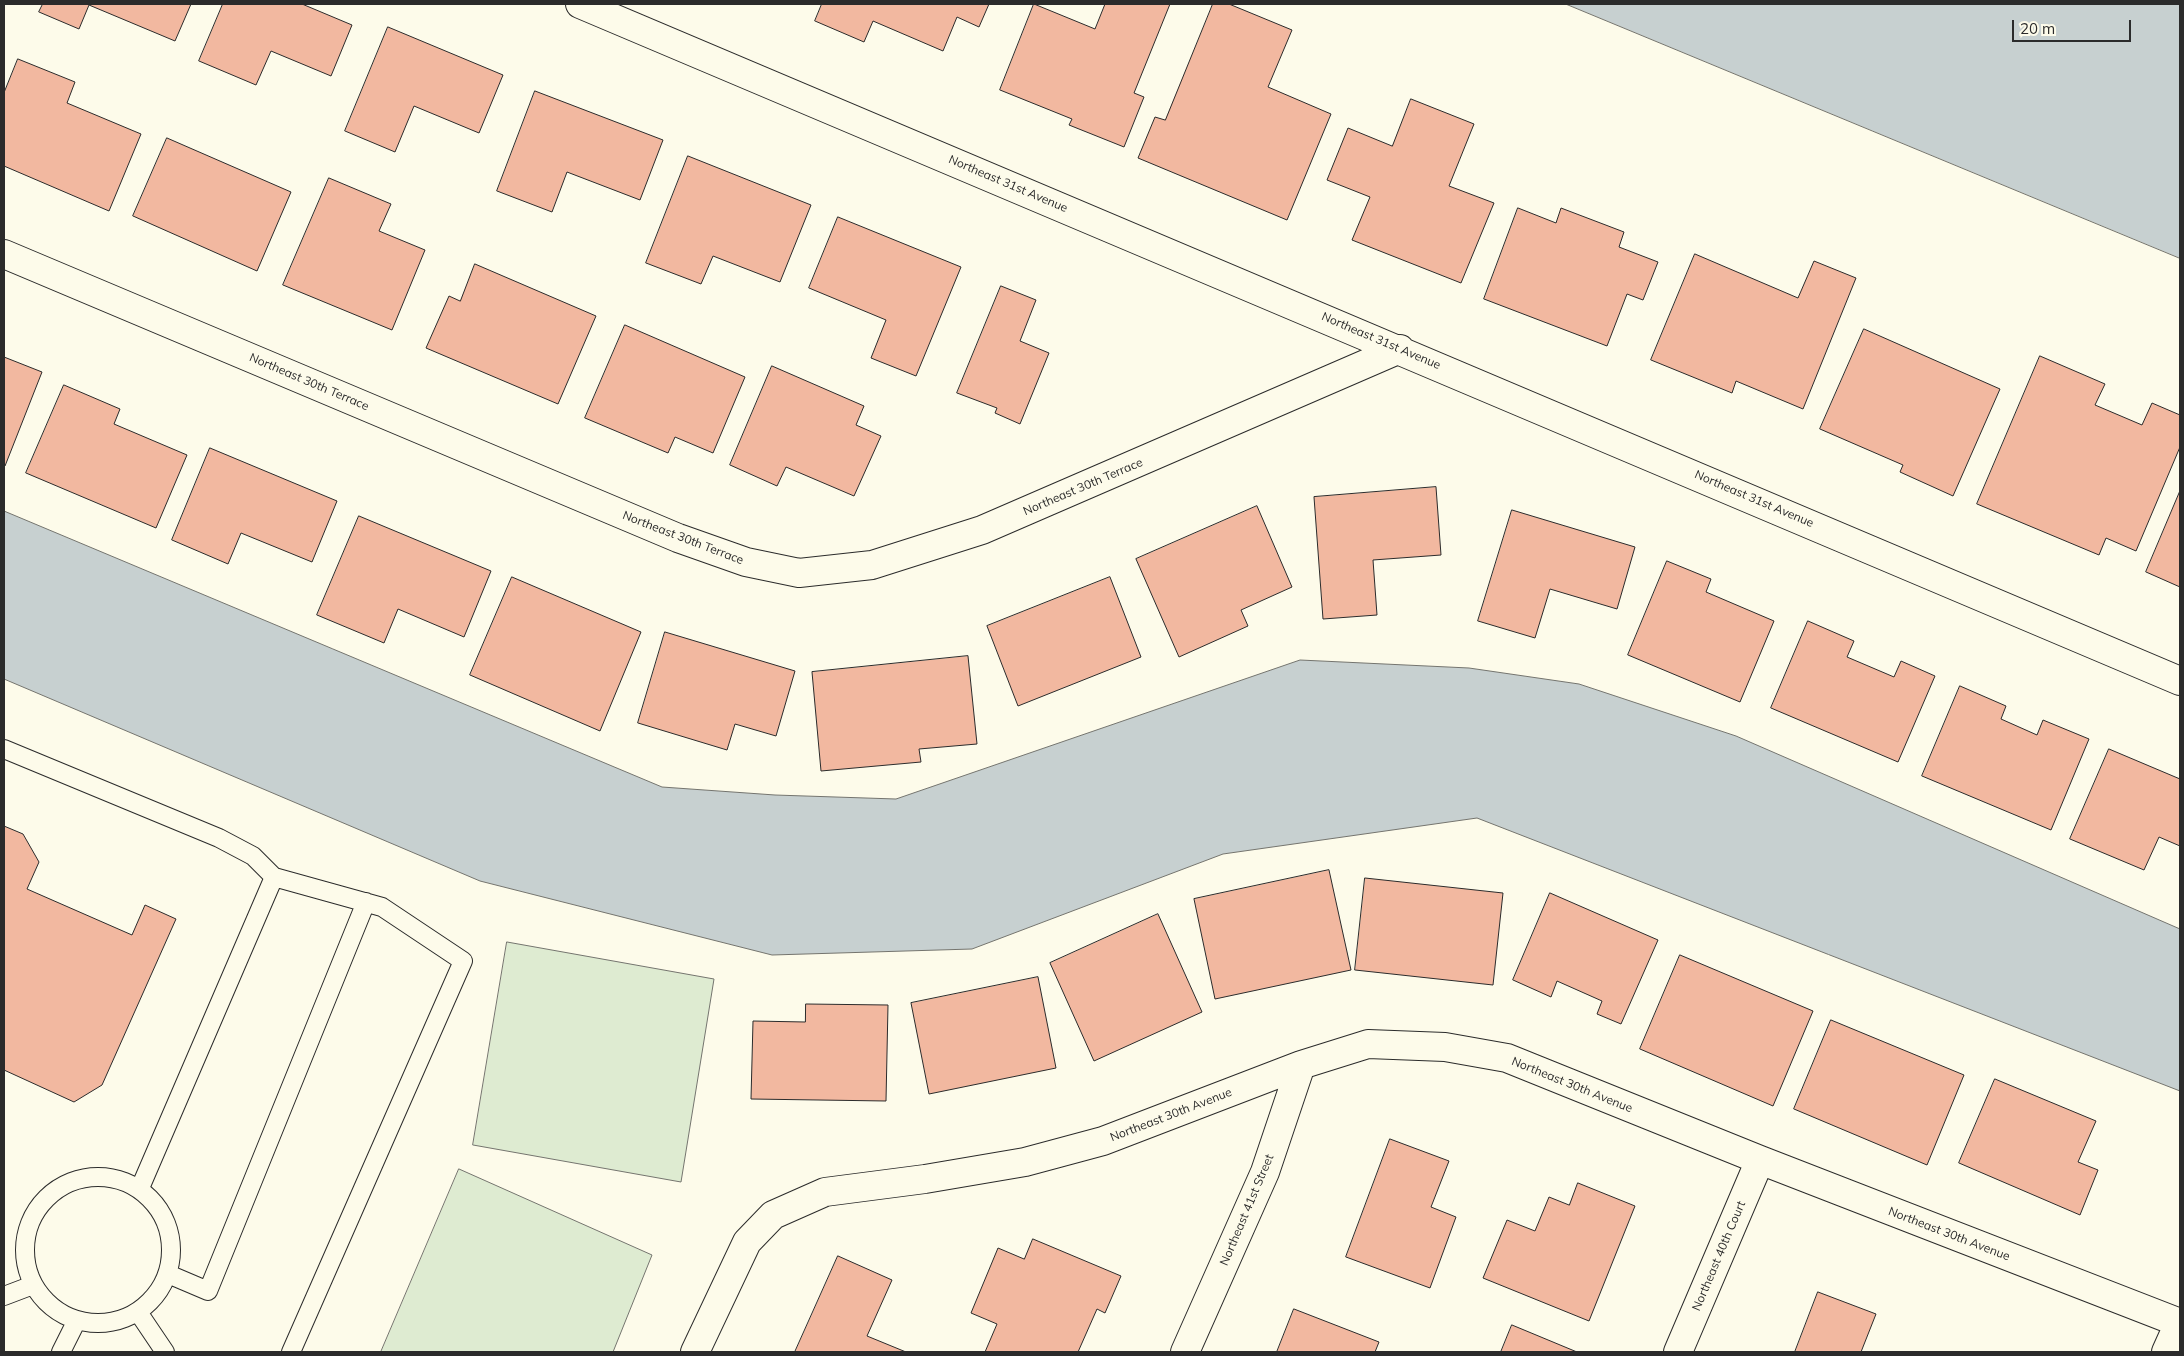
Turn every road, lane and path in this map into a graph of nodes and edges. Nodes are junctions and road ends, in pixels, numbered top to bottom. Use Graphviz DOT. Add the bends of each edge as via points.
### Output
graph roads {
  1 [pos="580,4"];
  2 [pos="4,254"];
  3 [pos="1400,350"];
  4 [pos="2180,681"];
  5 [pos="4,749"];
  6 [pos="274,877"];
  7 [pos="366,902"];
  8 [pos="1301,1065"];
  9 [pos="1760,1160"];
  10 [pos="140,1188"];
  11 [pos="168,1274"];
  12 [pos="33,1285"];
  13 [pos="4,1296"];
  14 [pos="138,1312"];
  15 [pos="77,1320"];
  16 [pos="2180,1323"];
  17 [pos="61,1352"];
  18 [pos="165,1352"];
  19 [pos="292,1352"];
  20 [pos="694,1352"];
  21 [pos="1184,1352"];
  22 [pos="1678,1352"];
  23 [pos="2166,1352"];
  1 -- 3 [label="street, Northeast 31st Avenue"];
  2 -- 3 [label="street, Northeast 30th Terrace" via="678,538 746,562 799,572 872,565 982,530"];
  3 -- 4 [label="street, Northeast 31st Avenue"];
  5 -- 6 [label="lane" via="220,838 253,856"];
  6 -- 7 [label="lane"];
  6 -- 10 [label="lane"];
  7 -- 11 [label="lane" via="208,1291"];
  7 -- 19 [label="lane" via="382,907 463,960"];
  8 -- 9 [label="street, Northeast 30th Avenue" via="1368,1044 1445,1047 1507,1058"];
  8 -- 20 [label="street, Northeast 30th Avenue" via="1103,1141 1025,1162 825,1192 772,1215 747,1242"];
  8 -- 21 [label="street, Northeast 41st Street" via="1265,1172"];
  9 -- 16 [label="street, Northeast 30th Avenue"];
  9 -- 22 [label="street, Northeast 40th Court"];
  10 -- 11 [label="lane" via="157,1205 168,1227 172,1250"];
  10 -- 12 [label="lane" via="118,1178 94,1176 70,1181 49,1195 34,1213 25,1237 25,1261"];
  11 -- 14 [label="lane" via="156,1295"];
  12 -- 13 [label="lane"];
  12 -- 15 [label="lane" via="48,1304"];
  14 -- 15 [label="lane" via="116,1322 92,1324"];
  14 -- 18 [label="lane"];
  15 -- 17 [label="lane"];
  16 -- 23 [label="street"];
}
